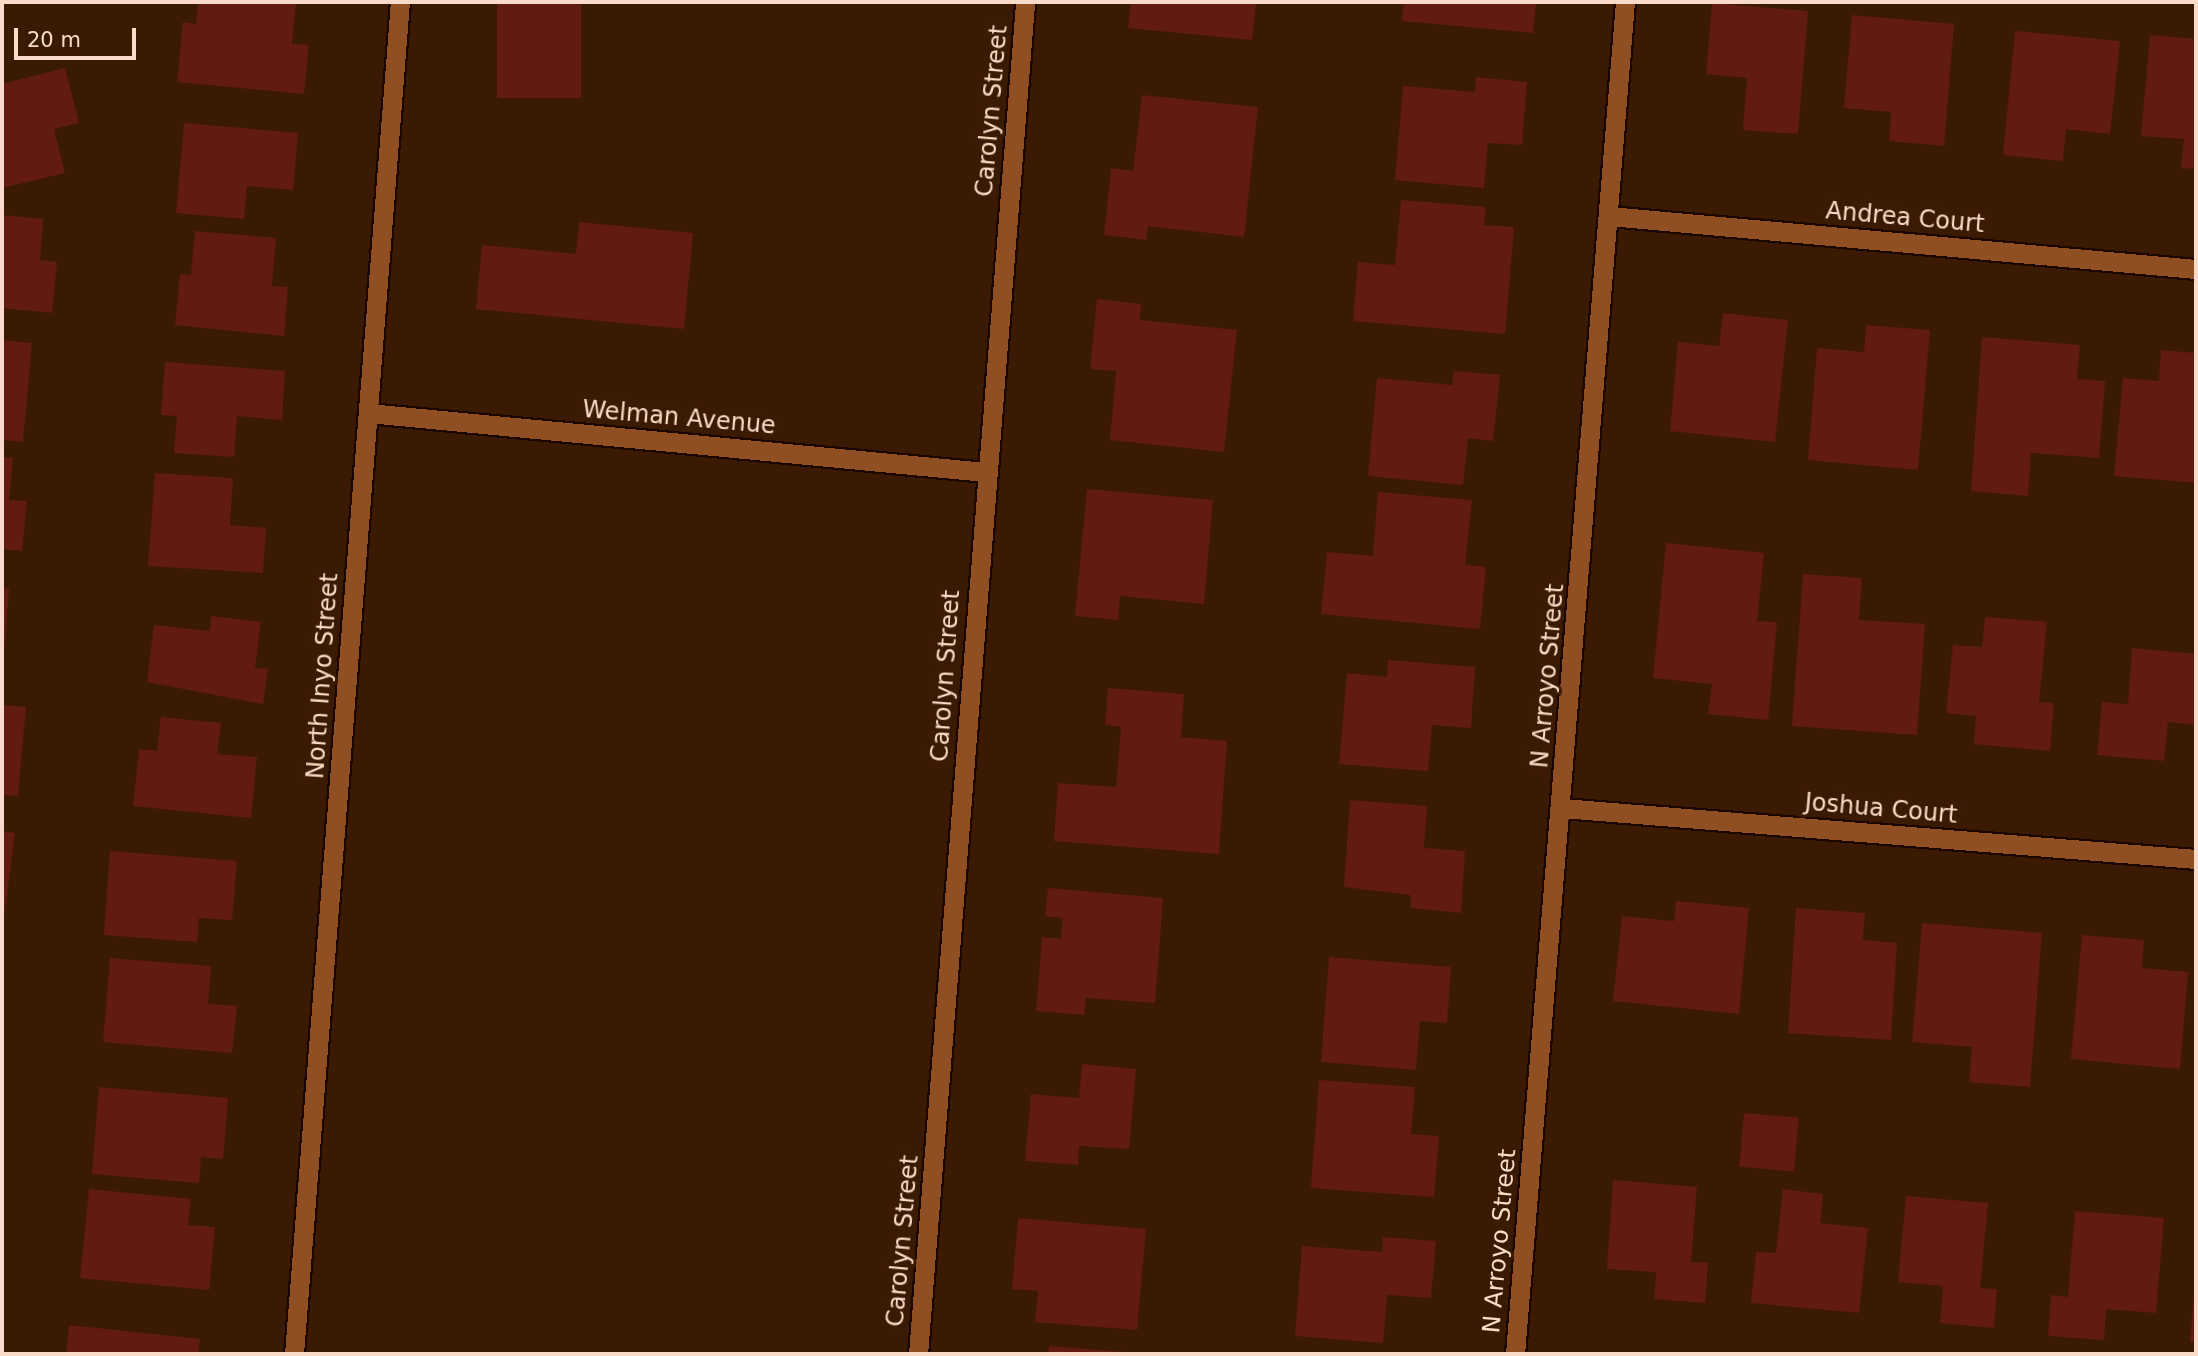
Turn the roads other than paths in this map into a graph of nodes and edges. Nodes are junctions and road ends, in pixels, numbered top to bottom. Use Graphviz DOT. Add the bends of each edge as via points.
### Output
graph roads {
  1 [pos="400,2"];
  2 [pos="1026,2"];
  3 [pos="1625,2"];
  4 [pos="1609,216"];
  5 [pos="2196,270"];
  6 [pos="368,414"];
  7 [pos="985,472"];
  8 [pos="1563,808"];
  9 [pos="2196,859"];
  10 [pos="294,1354"];
  11 [pos="918,1354"];
  12 [pos="1515,1354"];
  1 -- 6 [label="street, North Inyo Street"];
  2 -- 7 [label="street, Carolyn Street"];
  3 -- 4 [label="street, N Arroyo Street"];
  4 -- 5 [label="street, Andrea Court"];
  4 -- 8 [label="street, N Arroyo Street"];
  6 -- 7 [label="street, Welman Avenue"];
  6 -- 10 [label="street, North Inyo Street"];
  7 -- 11 [label="street, Carolyn Street"];
  8 -- 9 [label="street, Joshua Court"];
  8 -- 12 [label="street, N Arroyo Street"];
}
